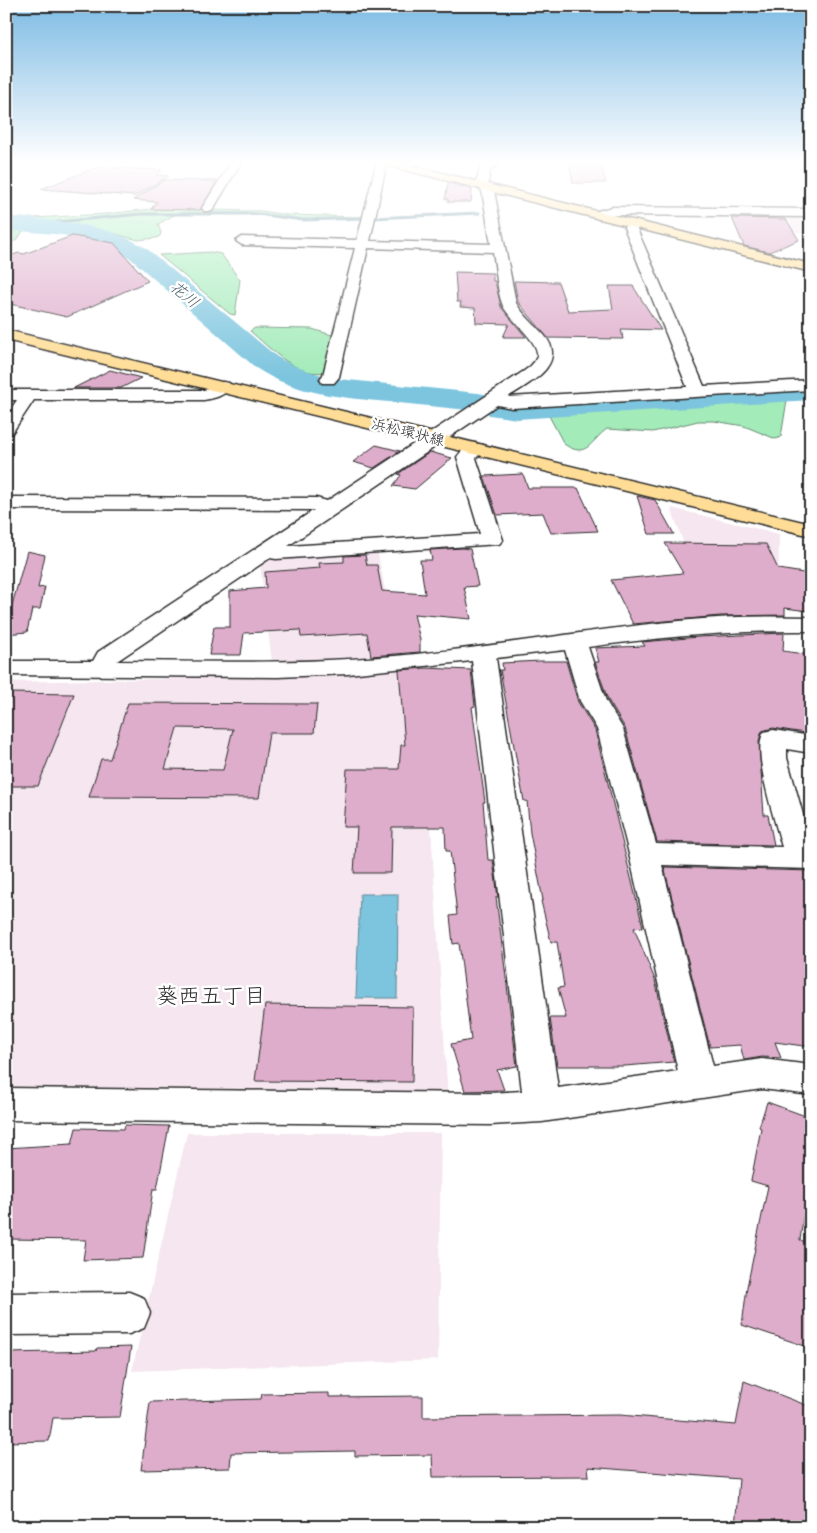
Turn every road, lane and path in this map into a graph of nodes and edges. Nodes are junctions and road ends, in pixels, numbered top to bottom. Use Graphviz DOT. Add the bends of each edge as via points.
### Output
graph roads {
  1 [pos="365,233"];
  2 [pos="496,233"];
  3 [pos="632,233"];
  4 [pos="668,233"];
  5 [pos="242,241"];
  6 [pos="362,244"];
  7 [pos="499,248"];
  8 [pos="811,268"];
  9 [pos="6,325"];
  10 [pos="6,335"];
  11 [pos="328,379"];
  12 [pos="811,385"];
  13 [pos="223,387"];
  14 [pos="700,392"];
  15 [pos="6,395"];
  16 [pos="28,395"];
  17 [pos="494,399"];
  18 [pos="6,429"];
  19 [pos="441,434"];
  20 [pos="476,449"];
  21 [pos="6,503"];
  22 [pos="330,508"];
  23 [pos="811,516"];
  24 [pos="811,530"];
  25 [pos="267,550"];
  26 [pos="811,624"];
  27 [pos="574,641"];
  28 [pos="483,653"];
  29 [pos="6,668"];
  30 [pos="102,669"];
  31 [pos="811,745"];
  32 [pos="644,854"];
  33 [pos="805,858"];
  34 [pos="811,1080"];
  35 [pos="699,1082"];
  36 [pos="6,1104"];
  37 [pos="542,1106"];
  38 [pos="129,1313"];
  39 [pos="6,1314"];
  1 -- 6 [label="street"];
  2 -- 7 [label="street"];
  3 -- 14 [label="street"];
  4 -- 8 [label="main road"];
  5 -- 6 [label="street"];
  6 -- 7 [label="street"];
  6 -- 11 [label="street"];
  7 -- 17 [label="street" via="511,308 538,336 546,350 536,371"];
  9 -- 19 [label="main road, 浜松環状線"];
  10 -- 13 [label="main road, 浜松環状線"];
  12 -- 14 [label="street"];
  13 -- 16 [label="street" via="204,395"];
  13 -- 19 [label="main road, 浜松環状線"];
  14 -- 17 [label="street" via="512,403"];
  15 -- 16 [label="street"];
  16 -- 18 [label="street"];
  17 -- 19 [label="street"];
  19 -- 20 [label="main road, 浜松環状線"];
  19 -- 22 [label="street"];
  19 -- 23 [label="main road, 浜松環状線"];
  20 -- 24 [label="main road, 浜松環状線"];
  20 -- 25 [label="street" via="466,457 492,540 276,553"];
  21 -- 22 [label="street" via="316,504"];
  22 -- 25 [label="street"];
  25 -- 30 [label="street" via="107,656"];
  26 -- 27 [label="street" via="722,624"];
  27 -- 28 [label="street"];
  27 -- 32 [label="street" via="593,701 610,729"];
  28 -- 30 [label="street" via="383,665 313,669"];
  28 -- 37 [label="street"];
  29 -- 30 [label="street"];
  31 -- 33 [label="street" via="773,738 773,758"];
  32 -- 33 [label="street"];
  32 -- 35 [label="street"];
  34 -- 35 [label="street" via="762,1074"];
  35 -- 37 [label="street"];
  36 -- 37 [label="street" via="480,1109"];
  38 -- 39 [label="street"];
}
